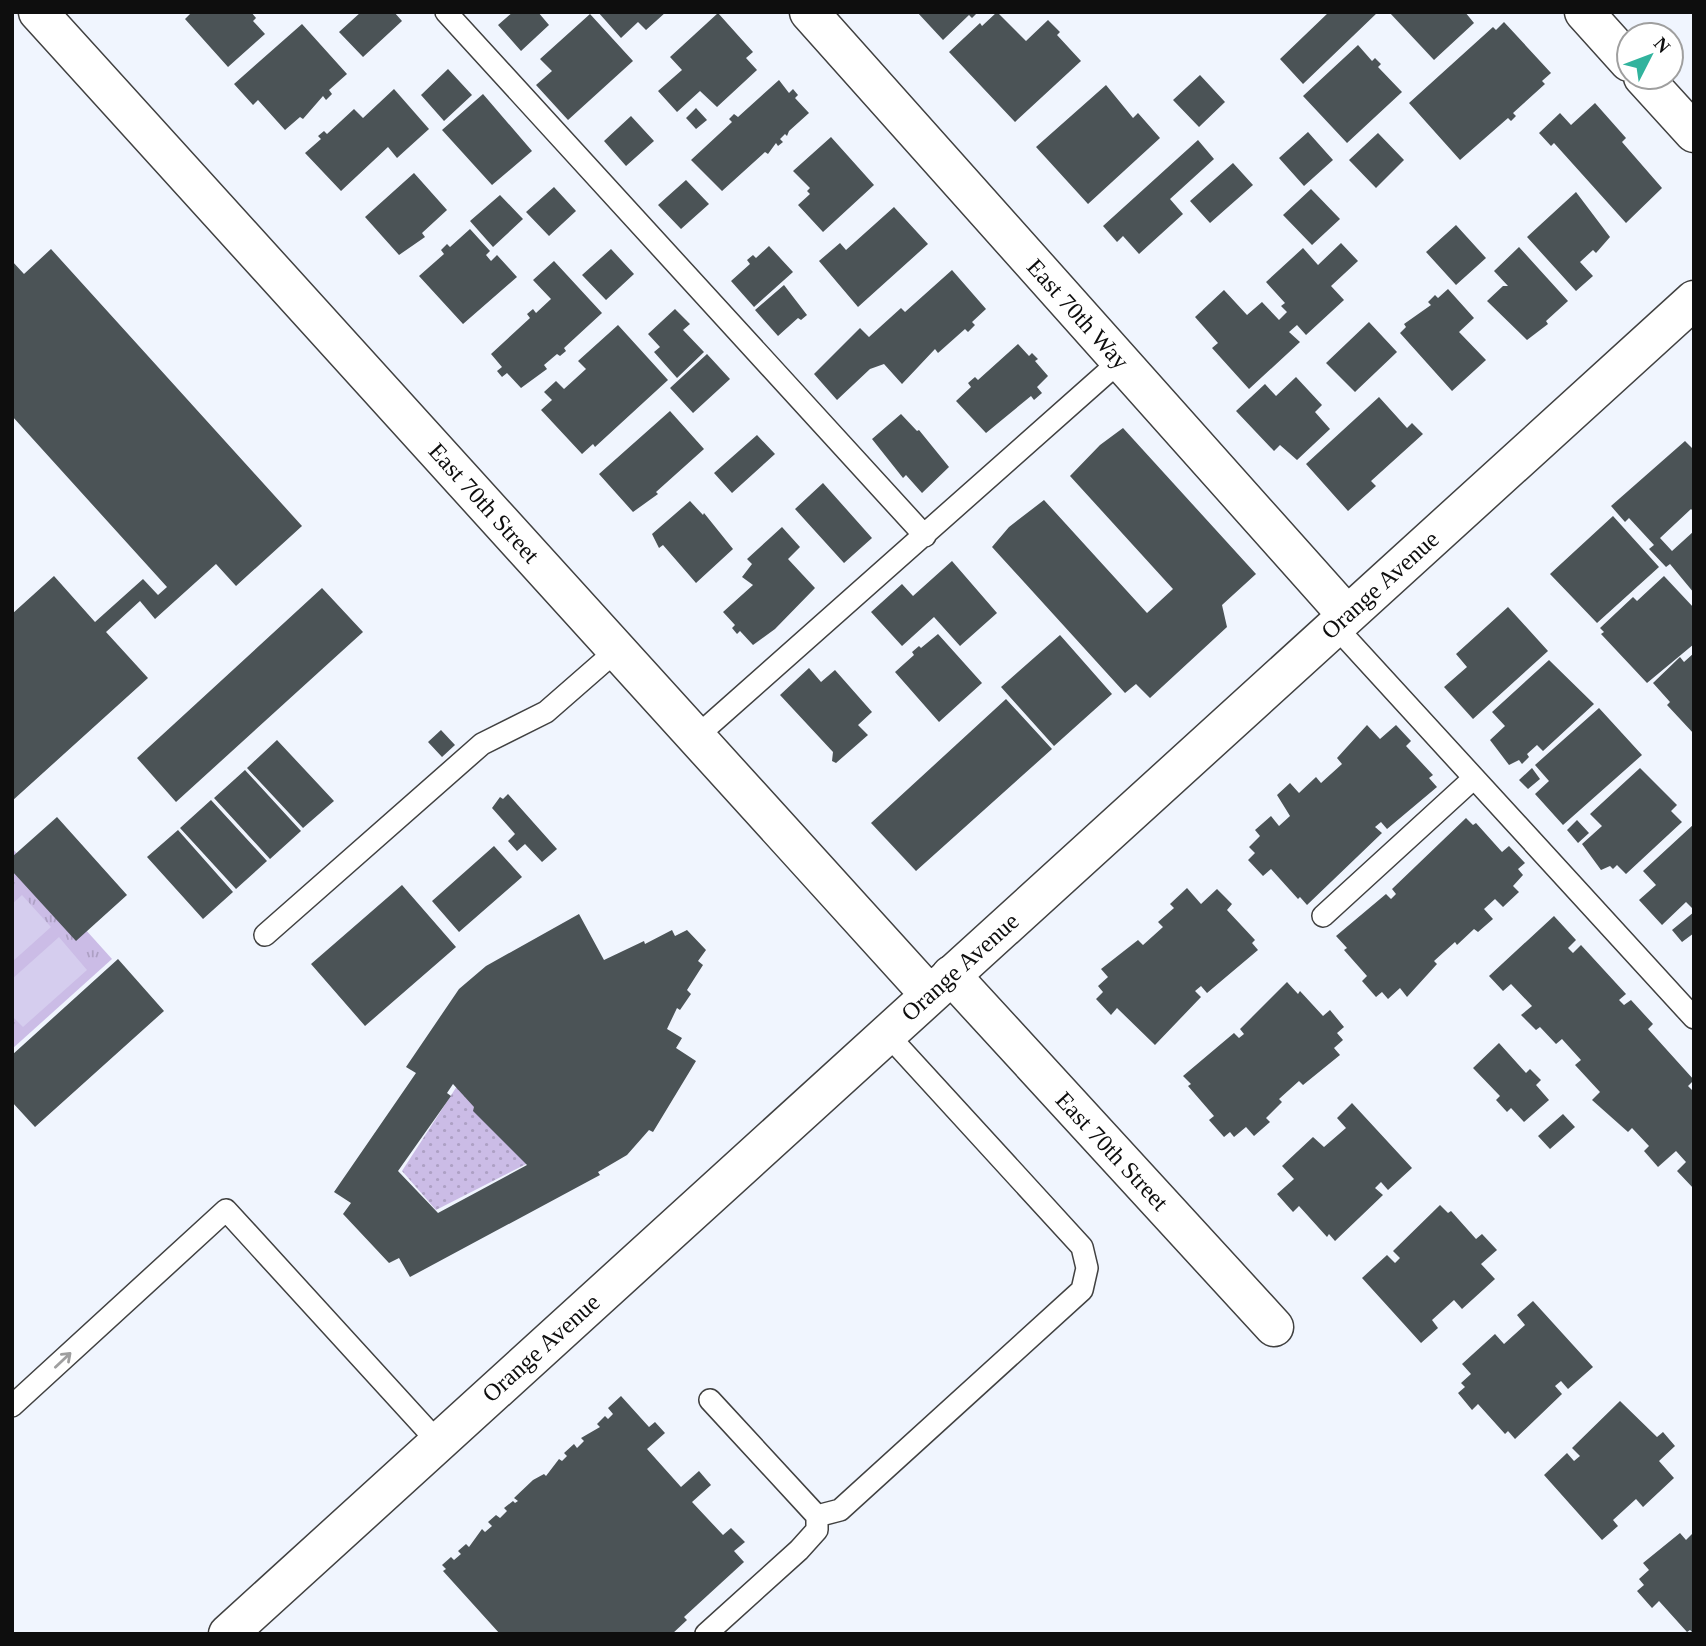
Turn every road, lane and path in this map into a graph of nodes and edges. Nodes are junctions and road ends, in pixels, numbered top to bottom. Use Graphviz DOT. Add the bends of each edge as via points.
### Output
graph roads {
  1 [pos="38,12"];
  2 [pos="446,12"];
  3 [pos="809,12"];
  4 [pos="1584,12"];
  5 [pos="1615,46"];
  6 [pos="1656,91"];
  7 [pos="1694,133"];
  8 [pos="1694,300"];
  9 [pos="1120,361"];
  10 [pos="925,536"];
  11 [pos="1341,621"];
  12 [pos="617,650"];
  13 [pos="696,737"];
  14 [pos="1474,778"];
  15 [pos="1324,916"];
  16 [pos="265,934"];
  17 [pos="940,985"];
  18 [pos="1694,1018"];
  19 [pos="887,1034"];
  20 [pos="1274,1327"];
  21 [pos="709,1399"];
  22 [pos="12,1406"];
  23 [pos="438,1442"];
  24 [pos="817,1516"];
  25 [pos="228,1634"];
  26 [pos="706,1634"];
  1 -- 12 [label="street, East 70th Street"];
  2 -- 10 [label="lane"];
  3 -- 9 [label="street, East 70th Way"];
  4 -- 5 [label="street"];
  6 -- 7 [label="street"];
  8 -- 11 [label="street, Orange Avenue"];
  9 -- 10 [label="lane"];
  9 -- 11 [label="street, East 70th Way"];
  10 -- 13 [label="lane"];
  11 -- 14 [label="lane"];
  11 -- 17 [label="street, Orange Avenue"];
  12 -- 13 [label="street, East 70th Street"];
  12 -- 16 [label="lane" via="546,712 482,744"];
  13 -- 17 [label="street, East 70th Street"];
  14 -- 15 [label="lane"];
  14 -- 18 [label="lane"];
  17 -- 19 [label="street, Orange Avenue"];
  17 -- 20 [label="street, East 70th Street"];
  19 -- 23 [label="street, Orange Avenue"];
  19 -- 24 [label="lane" via="1082,1247 1087,1268 1082,1290 840,1510"];
  21 -- 24 [label="lane"];
  22 -- 23 [label="lane, one-way" via="226,1210"];
  23 -- 25 [label="street, Orange Avenue"];
  24 -- 26 [label="lane" via="817,1530 799,1550"];
}
